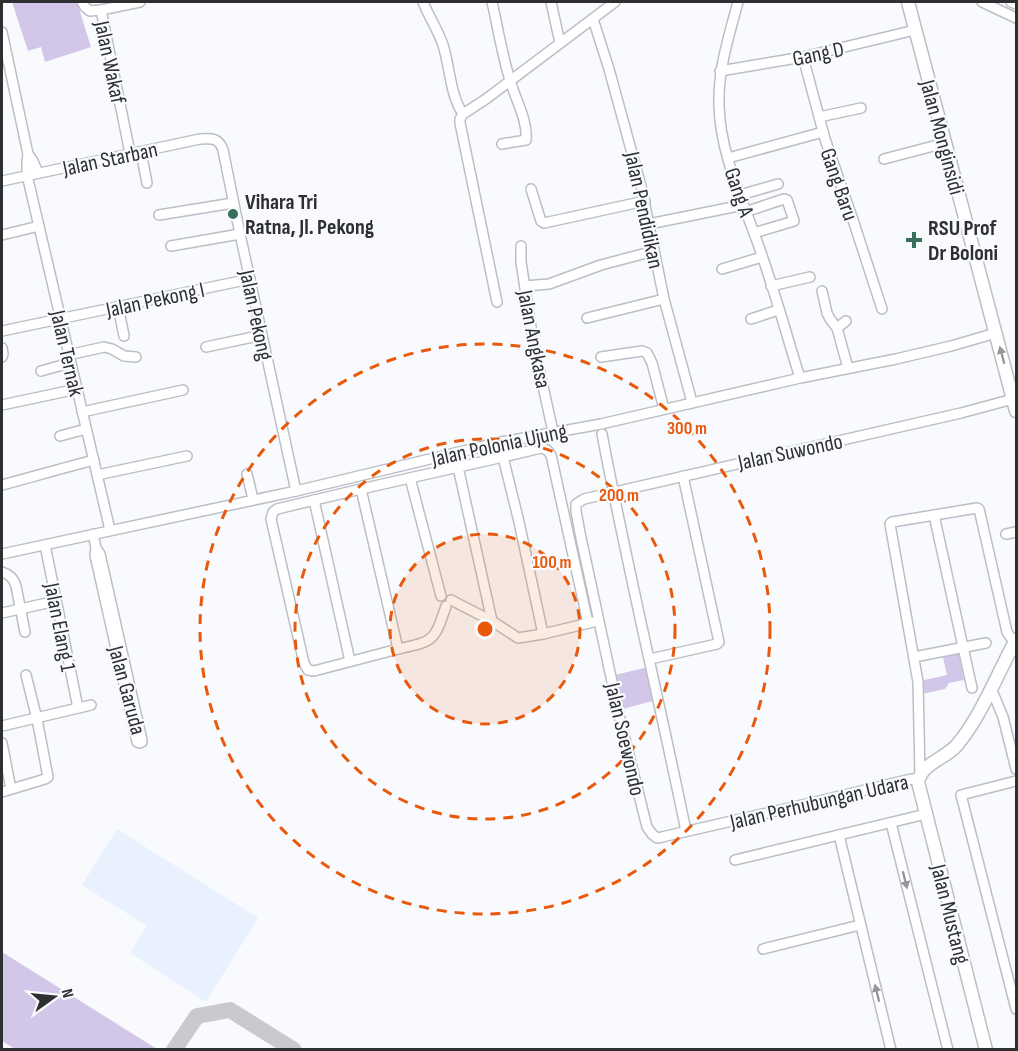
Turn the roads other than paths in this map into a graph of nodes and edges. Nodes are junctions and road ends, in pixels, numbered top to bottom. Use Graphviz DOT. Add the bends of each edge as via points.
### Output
graph roads {
  1 [pos="82,2"];
  2 [pos="140,2"];
  3 [pos="423,2"];
  4 [pos="492,2"];
  5 [pos="550,2"];
  6 [pos="615,2"];
  7 [pos="738,2"];
  8 [pos="908,2"];
  9 [pos="982,2"];
  10 [pos="1011,2"];
  11 [pos="1017,4"];
  12 [pos="100,10"];
  13 [pos="1017,18"];
  14 [pos="593,19"];
  15 [pos="915,30"];
  16 [pos="2,33"];
  17 [pos="560,42"];
  18 [pos="803,57"];
  19 [pos="720,70"];
  20 [pos="510,81"];
  21 [pos="861,108"];
  22 [pos="463,114"];
  23 [pos="819,117"];
  24 [pos="823,132"];
  25 [pos="218,141"];
  26 [pos="945,143"];
  27 [pos="502,144"];
  28 [pos="141,152"];
  29 [pos="130,153"];
  30 [pos="28,154"];
  31 [pos="728,158"];
  32 [pos="884,159"];
  33 [pos="38,173"];
  34 [pos="27,175"];
  35 [pos="2,181"];
  36 [pos="147,183"];
  37 [pos="778,184"];
  38 [pos="531,189"];
  39 [pos="645,201"];
  40 [pos="233,203"];
  41 [pos="743,204"];
  42 [pos="159,215"];
  43 [pos="649,224"];
  44 [pos="39,226"];
  45 [pos="754,233"];
  46 [pos="240,234"];
  47 [pos="2,235"];
  48 [pos="171,246"];
  49 [pos="521,246"];
  50 [pos="654,251"];
  51 [pos="762,257"];
  52 [pos="722,269"];
  53 [pos="810,277"];
  54 [pos="250,279"];
  55 [pos="525,286"];
  56 [pos="771,286"];
  57 [pos="822,291"];
  58 [pos="664,300"];
  59 [pos="497,302"];
  60 [pos="118,306"];
  61 [pos="882,309"];
  62 [pos="778,310"];
  63 [pos="587,318"];
  64 [pos="60,319"];
  65 [pos="751,319"];
  66 [pos="846,321"];
  67 [pos="837,328"];
  68 [pos="2,331"];
  69 [pos="996,333"];
  70 [pos="262,335"];
  71 [pos="124,336"];
  72 [pos="206,347"];
  73 [pos="2,348"];
  74 [pos="2,357"];
  75 [pos="136,357"];
  76 [pos="601,357"];
  77 [pos="69,359"];
  78 [pos="848,368"];
  79 [pos="41,370"];
  80 [pos="800,378"];
  81 [pos="77,389"];
  82 [pos="183,390"];
  83 [pos="1013,399"];
  84 [pos="692,402"];
  85 [pos="2,405"];
  86 [pos="664,409"];
  87 [pos="1017,411"];
  88 [pos="82,412"];
  89 [pos="86,429"];
  90 [pos="553,432"];
  91 [pos="602,434"];
  92 [pos="60,436"];
  93 [pos="187,456"];
  94 [pos="503,457"];
  95 [pos="94,460"];
  96 [pos="458,467"];
  97 [pos="248,474"];
  98 [pos="97,475"];
  99 [pos="683,476"];
  100 [pos="410,477"];
  101 [pos="2,485"];
  102 [pos="361,489"];
  103 [pos="296,490"];
  104 [pos="613,492"];
  105 [pos="253,499"];
  106 [pos="314,500"];
  107 [pos="576,511"];
  108 [pos="934,515"];
  109 [pos="110,530"];
  110 [pos="1017,532"];
  111 [pos="93,534"];
  112 [pos="1006,534"];
  113 [pos="45,545"];
  114 [pos="2,554"];
  115 [pos="2,572"];
  116 [pos="56,601"];
  117 [pos="448,603"];
  118 [pos="21,609"];
  119 [pos="2,613"];
  120 [pos="599,620"];
  121 [pos="492,621"];
  122 [pos="588,623"];
  123 [pos="25,632"];
  124 [pos="543,634"];
  125 [pos="1016,641"];
  126 [pos="986,643"];
  127 [pos="964,646"];
  128 [pos="398,650"];
  129 [pos="914,657"];
  130 [pos="650,658"];
  131 [pos="350,660"];
  132 [pos="26,675"];
  133 [pos="972,688"];
  134 [pos="991,688"];
  135 [pos="129,695"];
  136 [pos="91,705"];
  137 [pos="78,708"];
  138 [pos="37,718"];
  139 [pos="2,726"];
  140 [pos="2,743"];
  141 [pos="1017,769"];
  142 [pos="919,776"];
  143 [pos="1017,781"];
  144 [pos="6,790"];
  145 [pos="926,814"];
  146 [pos="891,823"];
  147 [pos="686,831"];
  148 [pos="839,835"];
  149 [pos="657,838"];
  150 [pos="735,860"];
  151 [pos="860,925"];
  152 [pos="763,949"];
  153 [pos="1017,1009"];
  154 [pos="891,1050"];
  155 [pos="948,1050"];
  156 [pos="986,1050"];
  1 -- 12 [label="street" via="92,12"];
  2 -- 12 [label="street, Jalan Wakaf"];
  3 -- 22 [label="street" via="442,42"];
  4 -- 20 [label="street"];
  5 -- 17 [label="street"];
  6 -- 14 [label="street"];
  7 -- 19 [label="street, Gang A"];
  8 -- 15 [label="main road, Jalan Monginsidi"];
  9 -- 13 [label="street"];
  10 -- 11 [label="street"];
  12 -- 29 [label="street, Jalan Wakaf"];
  14 -- 17 [label="street"];
  14 -- 39 [label="street, Jalan Pendidikan"];
  15 -- 18 [label="street, Gang D"];
  15 -- 26 [label="main road, Jalan Monginsidi"];
  16 -- 30 [label="street"];
  17 -- 20 [label="street"];
  18 -- 19 [label="street, Gang D"];
  18 -- 23 [label="street, Gang Baru"];
  19 -- 31 [label="street, Gang A" via="719,107"];
  20 -- 22 [label="street"];
  20 -- 27 [label="street" via="526,138"];
  21 -- 23 [label="street"];
  22 -- 59 [label="street" via="460,123"];
  23 -- 24 [label="street, Gang Baru"];
  24 -- 31 [label="street"];
  24 -- 61 [label="street, Gang Baru"];
  25 -- 28 [label="street, Jalan Starban" via="200,139"];
  25 -- 40 [label="street, Jalan Pekong"];
  26 -- 32 [label="street"];
  26 -- 69 [label="main road, Jalan Monginsidi"];
  28 -- 29 [label="street, Jalan Starban"];
  28 -- 36 [label="street"];
  29 -- 33 [label="street, Jalan Starban"];
  30 -- 33 [label="street"];
  30 -- 34 [label="street, Jalan Ternak"];
  31 -- 41 [label="street, Gang A"];
  33 -- 34 [label="street, Jalan Starban"];
  34 -- 35 [label="street, Jalan Starban"];
  34 -- 44 [label="street, Jalan Ternak"];
  37 -- 41 [label="street"];
  38 -- 39 [label="street" via="544,223"];
  39 -- 43 [label="street, Jalan Pendidikan"];
  40 -- 42 [label="street"];
  40 -- 46 [label="street, Jalan Pekong"];
  41 -- 43 [label="street"];
  41 -- 45 [label="street, Gang A"];
  41 -- 45 [label="street" via="788,200 794,221"];
  43 -- 50 [label="street, Jalan Pendidikan"];
  44 -- 47 [label="street"];
  44 -- 64 [label="street, Jalan Ternak"];
  45 -- 51 [label="street, Gang A"];
  46 -- 48 [label="street"];
  46 -- 54 [label="street, Jalan Pekong"];
  49 -- 55 [label="street, Jalan Angkasa"];
  50 -- 55 [label="street" via="549,284"];
  50 -- 58 [label="street, Jalan Pendidikan"];
  51 -- 52 [label="street"];
  51 -- 56 [label="street, Gang A"];
  53 -- 56 [label="street"];
  54 -- 60 [label="street, Jalan Pekong I"];
  54 -- 70 [label="street, Jalan Pekong"];
  55 -- 90 [label="street, Jalan Angkasa"];
  56 -- 62 [label="street, Gang A"];
  57 -- 67 [label="street" via="828,316"];
  58 -- 63 [label="street"];
  58 -- 84 [label="street, Jalan Pendidikan"];
  60 -- 64 [label="street, Jalan Pekong I"];
  60 -- 71 [label="street"];
  62 -- 65 [label="street"];
  62 -- 80 [label="street, Gang A"];
  64 -- 68 [label="street, Jalan Pekong I"];
  64 -- 77 [label="street, Jalan Ternak"];
  66 -- 67 [label="street"];
  67 -- 78 [label="street"];
  69 -- 78 [label="street, Jalan Polonia Ujung"];
  83 -- 69 [label="main road, Jalan Monginsidi, one-way"];
  70 -- 72 [label="street"];
  70 -- 103 [label="street, Jalan Pekong"];
  73 -- 74 [label="street"];
  75 -- 77 [label="street" via="104,347"];
  76 -- 86 [label="street" via="647,353"];
  77 -- 79 [label="street"];
  77 -- 81 [label="street, Jalan Ternak"];
  78 -- 80 [label="street, Jalan Polonia Ujung"];
  80 -- 84 [label="street, Jalan Polonia Ujung"];
  81 -- 85 [label="street"];
  81 -- 88 [label="street, Jalan Ternak"];
  82 -- 88 [label="street"];
  83 -- 87 [label="main road, Jalan Monginsidi"];
  83 -- 99 [label="street, Jalan Suwondo"];
  84 -- 86 [label="street, Jalan Polonia Ujung"];
  86 -- 90 [label="street, Jalan Polonia Ujung"];
  88 -- 89 [label="street, Jalan Ternak"];
  89 -- 92 [label="street"];
  89 -- 95 [label="street, Jalan Ternak"];
  90 -- 103 [label="street, Jalan Polonia Ujung"];
  91 -- 104 [label="street"];
  93 -- 98 [label="street"];
  94 -- 96 [label="street"];
  94 -- 122 [label="street" via="541,448 551,456"];
  94 -- 124 [label="street"];
  95 -- 98 [label="street, Jalan Ternak"];
  95 -- 101 [label="street"];
  96 -- 100 [label="street"];
  96 -- 121 [label="street"];
  97 -- 105 [label="street"];
  98 -- 109 [label="street, Jalan Ternak"];
  99 -- 104 [label="street, Jalan Suwondo"];
  99 -- 130 [label="street" via="719,642"];
  100 -- 102 [label="street"];
  100 -- 117 [label="street" via="441,596 446,594 450,598"];
  102 -- 106 [label="street"];
  102 -- 128 [label="street"];
  103 -- 105 [label="street, Jalan Polonia Ujung"];
  104 -- 107 [label="street, Jalan Suwondo" via="580,500"];
  104 -- 130 [label="street"];
  105 -- 109 [label="street, Jalan Polonia Ujung"];
  106 -- 131 [label="street"];
  106 -- 131 [label="street" via="273,512 279,552 306,669"];
  107 -- 120 [label="street, Jalan Soewondo"];
  108 -- 125 [label="street" via="979,509 1007,632"];
  108 -- 127 [label="street"];
  108 -- 129 [label="street" via="889,525"];
  109 -- 111 [label="street, Jalan Polonia Ujung"];
  110 -- 112 [label="street"];
  111 -- 113 [label="street, Jalan Polonia Ujung"];
  111 -- 135 [label="street, Jalan Garuda"];
  113 -- 114 [label="street, Jalan Polonia Ujung"];
  113 -- 116 [label="street, Jalan Elang 1"];
  115 -- 118 [label="street" via="14,580"];
  116 -- 118 [label="street"];
  116 -- 137 [label="street, Jalan Elang 1"];
  117 -- 121 [label="street"];
  117 -- 128 [label="street" via="431,639"];
  118 -- 119 [label="street"];
  118 -- 123 [label="street"];
  120 -- 122 [label="street"];
  120 -- 149 [label="street, Jalan Soewondo" via="647,828"];
  121 -- 124 [label="street" via="518,638"];
  122 -- 124 [label="street"];
  125 -- 134 [label="main road, Jalan Perhubungan Udara"];
  126 -- 127 [label="street"];
  127 -- 129 [label="street"];
  127 -- 133 [label="street"];
  128 -- 131 [label="street"];
  129 -- 142 [label="street"];
  130 -- 147 [label="street"];
  132 -- 138 [label="street"];
  134 -- 141 [label="street"];
  134 -- 142 [label="main road, Jalan Perhubungan Udara" via="972,726 954,749"];
  136 -- 137 [label="street"];
  137 -- 138 [label="street"];
  138 -- 139 [label="street"];
  138 -- 144 [label="street" via="48,777"];
  140 -- 144 [label="street"];
  142 -- 145 [label="main road, Jalan Mustang"];
  142 -- 147 [label="street, Jalan Perhubungan Udara"];
  143 -- 153 [label="street" via="961,795"];
  145 -- 146 [label="street"];
  145 -- 156 [label="main road, Jalan Mustang"];
  146 -- 148 [label="street"];
  146 -- 155 [label="street, one-way"];
  147 -- 149 [label="street, Jalan Perhubungan Udara"];
  148 -- 150 [label="street"];
  148 -- 151 [label="street"];
  151 -- 152 [label="street"];
  154 -- 151 [label="street, one-way"];
}
